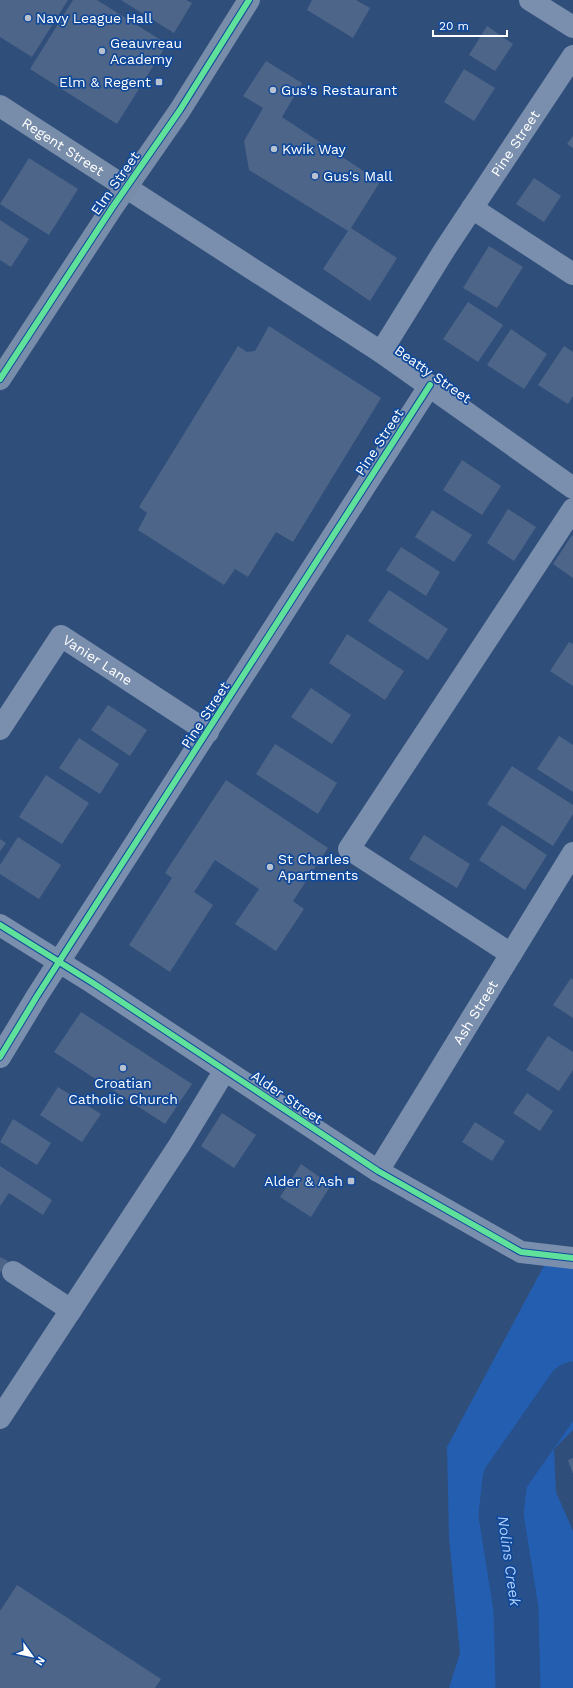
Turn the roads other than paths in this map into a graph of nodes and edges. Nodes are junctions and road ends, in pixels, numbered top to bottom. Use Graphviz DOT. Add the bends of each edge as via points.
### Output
graph roads {
  1 [pos="248,0"];
  2 [pos="530,0"];
  3 [pos="573,27"];
  4 [pos="573,56"];
  5 [pos="0,106"];
  6 [pos="126,188"];
  7 [pos="472,208"];
  8 [pos="573,274"];
  9 [pos="381,352"];
  10 [pos="0,378"];
  11 [pos="430,385"];
  12 [pos="573,487"];
  13 [pos="573,509"];
  14 [pos="0,729"];
  15 [pos="208,732"];
  16 [pos="573,853"];
  17 [pos="0,925"];
  18 [pos="511,954"];
  19 [pos="60,962"];
  20 [pos="0,1057"];
  21 [pos="225,1070"];
  22 [pos="378,1171"];
  23 [pos="573,1258"];
  24 [pos="13,1272"];
  25 [pos="71,1310"];
  26 [pos="0,1418"];
  1 -- 6 [label="main road, Elm Street" via="180,110"];
  2 -- 3 [label="street"];
  4 -- 7 [label="street, Pine Street"];
  5 -- 6 [label="main road, Regent Street"];
  6 -- 9 [label="street, Beatty Street"];
  6 -- 10 [label="main road, Elm Street"];
  7 -- 8 [label="street"];
  7 -- 9 [label="street, Pine Street"];
  9 -- 11 [label="street, Beatty Street"];
  11 -- 12 [label="street, Beatty Street"];
  11 -- 15 [label="street, Pine Street"];
  13 -- 18 [label="street" via="349,849"];
  14 -- 15 [label="street, Vanier Lane" via="61,636"];
  15 -- 19 [label="street, Pine Street"];
  16 -- 18 [label="street, Ash Street"];
  17 -- 19 [label="street, Alder Street"];
  18 -- 22 [label="street, Ash Street"];
  19 -- 20 [label="street, Pine Street"];
  19 -- 21 [label="street, Alder Street"];
  21 -- 22 [label="street, Alder Street"];
  21 -- 25 [label="street" via="180,1144"];
  22 -- 23 [label="street, Alder Street" via="521,1252"];
  24 -- 25 [label="street"];
  25 -- 26 [label="street"];
}
